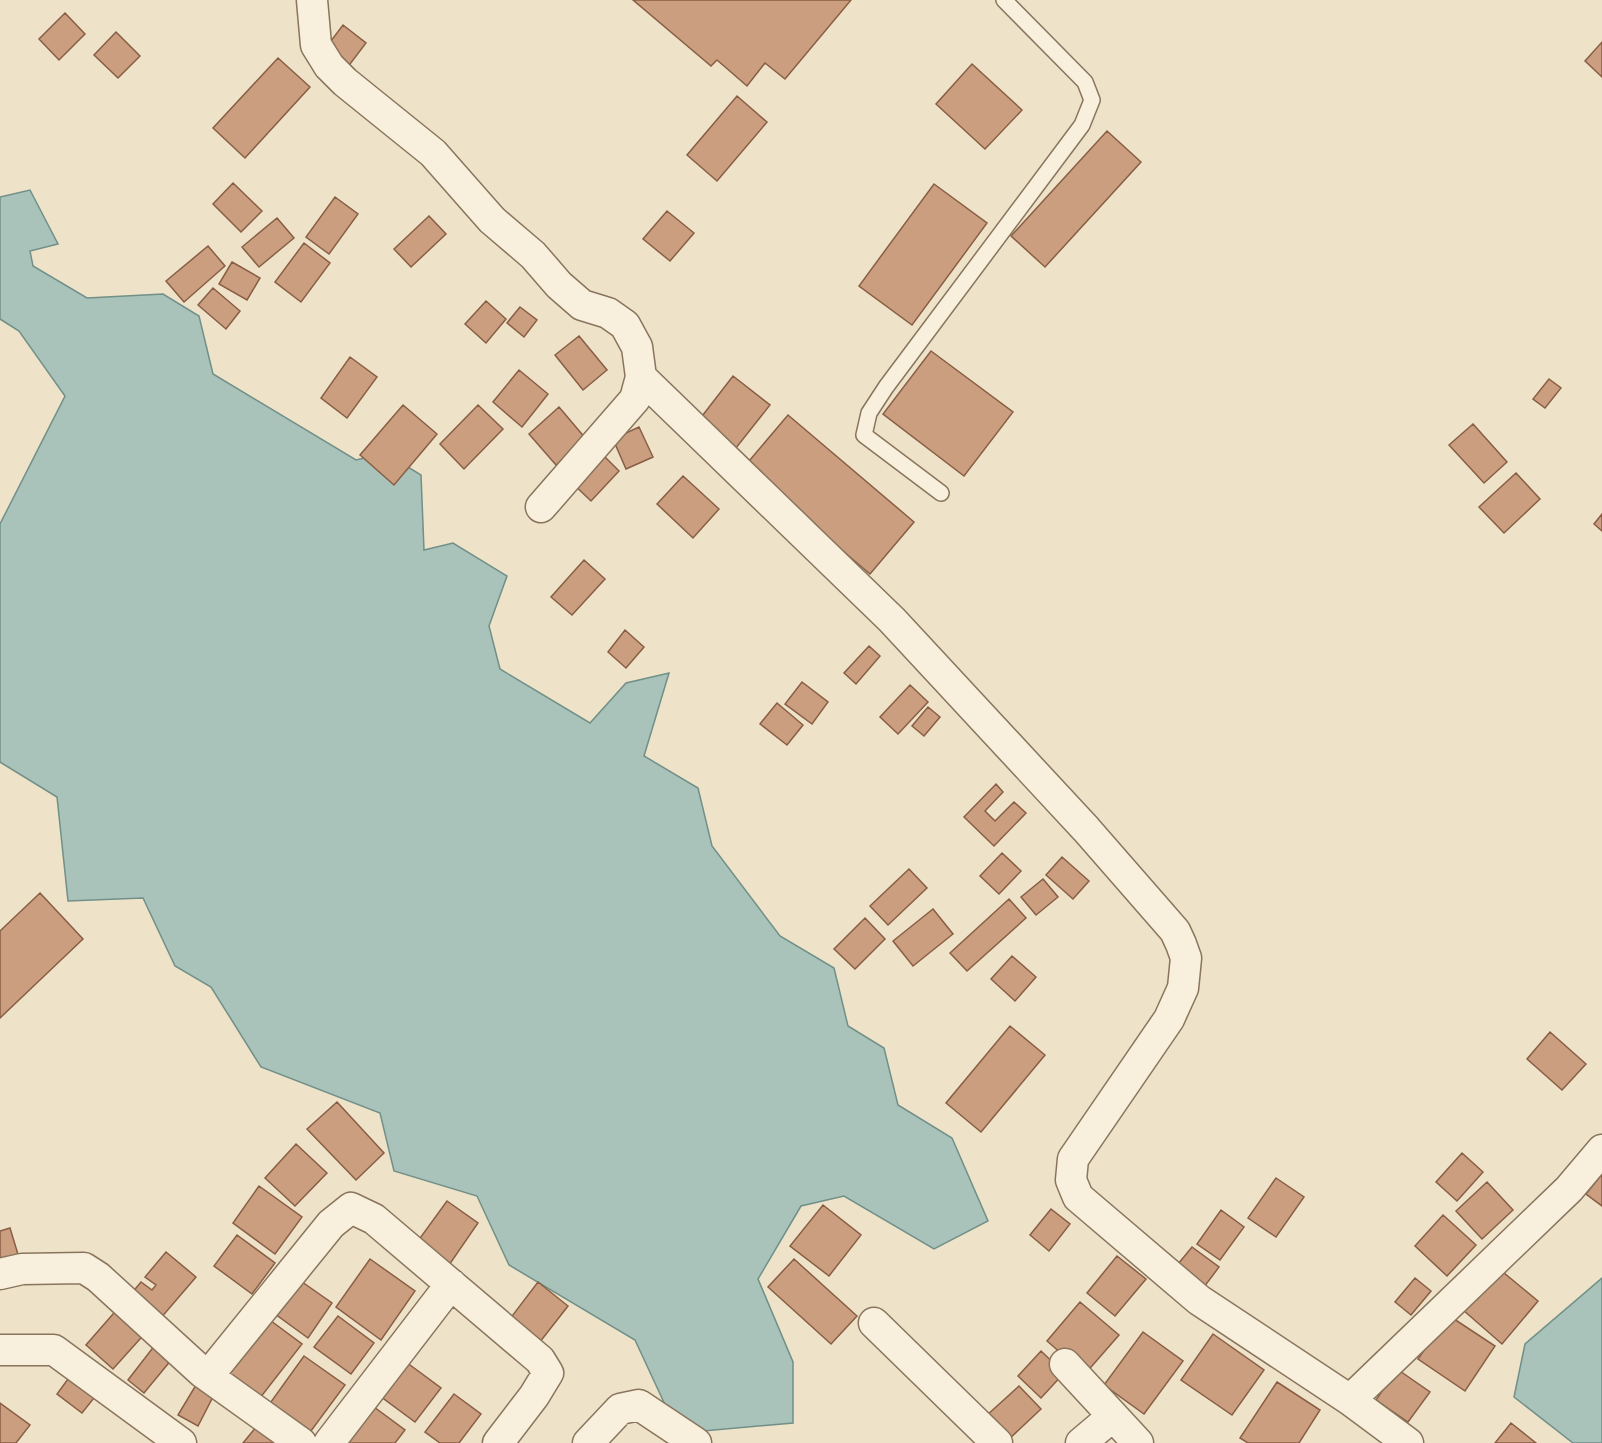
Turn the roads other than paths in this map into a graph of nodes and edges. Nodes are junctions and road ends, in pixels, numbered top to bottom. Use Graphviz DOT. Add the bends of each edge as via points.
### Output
graph roads {
  1 [pos="312,0"];
  2 [pos="1004,0"];
  3 [pos="641,377"];
  4 [pos="941,493"];
  5 [pos="541,507"];
  6 [pos="1602,1150"];
  7 [pos="0,1274"];
  8 [pos="451,1284"];
  9 [pos="874,1323"];
  10 [pos="0,1350"];
  11 [pos="1065,1364"];
  12 [pos="208,1376"];
  13 [pos="1350,1400"];
  14 [pos="1113,1416"];
  15 [pos="181,1443"];
  16 [pos="301,1443"];
  17 [pos="329,1443"];
  18 [pos="498,1443"];
  19 [pos="588,1443"];
  20 [pos="696,1443"];
  21 [pos="997,1443"];
  22 [pos="1081,1443"];
  23 [pos="1138,1443"];
  24 [pos="1408,1443"];
  1 -- 3 [label="street" via="316,45 329,66 432,153 492,220 533,255 574,299 625,325 637,347"];
  2 -- 4 [label="lane" via="1085,82 1092,100 1082,125 869,413 864,435"];
  3 -- 5 [label="street" via="635,399"];
  3 -- 13 [label="street" via="892,620 1086,829 1174,931 1186,958 1183,988 1169,1019 1073,1160 1071,1180 1078,1197 1199,1300"];
  6 -- 13 [label="street" via="1569,1190"];
  7 -- 12 [label="street" via="22,1269 84,1268"];
  8 -- 12 [label="street" via="374,1219 351,1208 331,1224"];
  8 -- 17 [label="street"];
  8 -- 18 [label="street" via="540,1360 548,1373"];
  9 -- 21 [label="street"];
  10 -- 15 [label="street" via="54,1350"];
  11 -- 14 [label="street"];
  12 -- 16 [label="street"];
  13 -- 24 [label="street"];
  14 -- 22 [label="street"];
  14 -- 23 [label="street"];
  19 -- 20 [label="street" via="620,1409 639,1405"];
}
